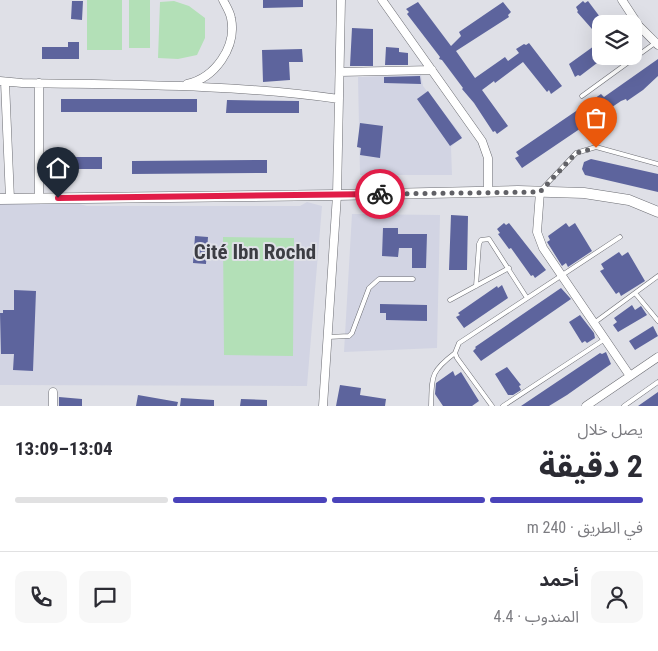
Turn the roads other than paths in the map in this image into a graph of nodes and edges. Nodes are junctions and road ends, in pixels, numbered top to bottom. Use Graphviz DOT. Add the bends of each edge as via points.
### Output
graph roads {
  1 [pos="223,0"];
  2 [pos="341,0"];
  3 [pos="382,0"];
  4 [pos="622,0"];
  5 [pos="656,44"];
  6 [pos="432,70"];
  7 [pos="340,72"];
  8 [pos="2,81"];
  9 [pos="39,83"];
  10 [pos="178,86"];
  11 [pos="582,96"];
  12 [pos="339,99"];
  13 [pos="658,164"];
  14 [pos="488,191"];
  15 [pos="540,192"];
  16 [pos="337,196"];
  17 [pos="39,198"];
  18 [pos="5,199"];
  19 [pos="658,212"];
  20 [pos="620,237"];
  21 [pos="509,268"];
  22 [pos="563,276"];
  23 [pos="658,276"];
  24 [pos="413,279"];
  25 [pos="476,286"];
  26 [pos="635,293"];
  27 [pos="527,298"];
  28 [pos="450,300"];
  29 [pos="658,321"];
  30 [pos="594,323"];
  31 [pos="328,337"];
  32 [pos="605,339"];
  33 [pos="455,353"];
  34 [pos="658,356"];
  35 [pos="630,376"];
  36 [pos="658,382"];
  37 [pos="53,392"];
  38 [pos="53,406"];
  39 [pos="323,406"];
  40 [pos="431,406"];
  41 [pos="492,406"];
  42 [pos="503,406"];
  43 [pos="586,406"];
  44 [pos="624,406"];
  1 -- 10 [label="street" via="231,17 232,33 226,53 214,70 199,82"];
  2 -- 7 [label="street"];
  3 -- 6 [label="street"];
  4 -- 5 [label="street"];
  5 -- 11 [label="lane"];
  6 -- 7 [label="street"];
  6 -- 14 [label="street" via="486,149"];
  7 -- 12 [label="street"];
  8 -- 9 [label="street"];
  8 -- 18 [label="street"];
  9 -- 10 [label="street"];
  9 -- 17 [label="street"];
  10 -- 12 [label="street"];
  12 -- 16 [label="street"];
  13 -- 15 [label="lane" via="596,148 576,153"];
  14 -- 15 [label="street"];
  14 -- 16 [label="street"];
  15 -- 19 [label="street" via="584,193 629,200"];
  15 -- 22 [label="street" via="537,232 543,248"];
  16 -- 17 [label="street"];
  16 -- 31 [label="street"];
  17 -- 18 [label="street"];
  20 -- 22 [label="lane"];
  21 -- 25 [label="lane"];
  21 -- 25 [label="lane" via="494,244 489,239 481,240"];
  21 -- 27 [label="lane"];
  22 -- 27 [label="lane"];
  22 -- 30 [label="street"];
  23 -- 26 [label="lane"];
  24 -- 31 [label="lane" via="379,279 369,288 352,334"];
  25 -- 28 [label="lane"];
  26 -- 29 [label="lane"];
  26 -- 30 [label="lane"];
  27 -- 33 [label="lane" via="464,338"];
  30 -- 32 [label="street"];
  31 -- 39 [label="street"];
  32 -- 35 [label="street"];
  32 -- 42 [label="lane"];
  33 -- 40 [label="lane" via="436,369 432,378"];
  33 -- 41 [label="lane"];
  34 -- 35 [label="street"];
  35 -- 43 [label="street"];
  36 -- 44 [label="lane"];
  37 -- 38 [label="street"];
}
